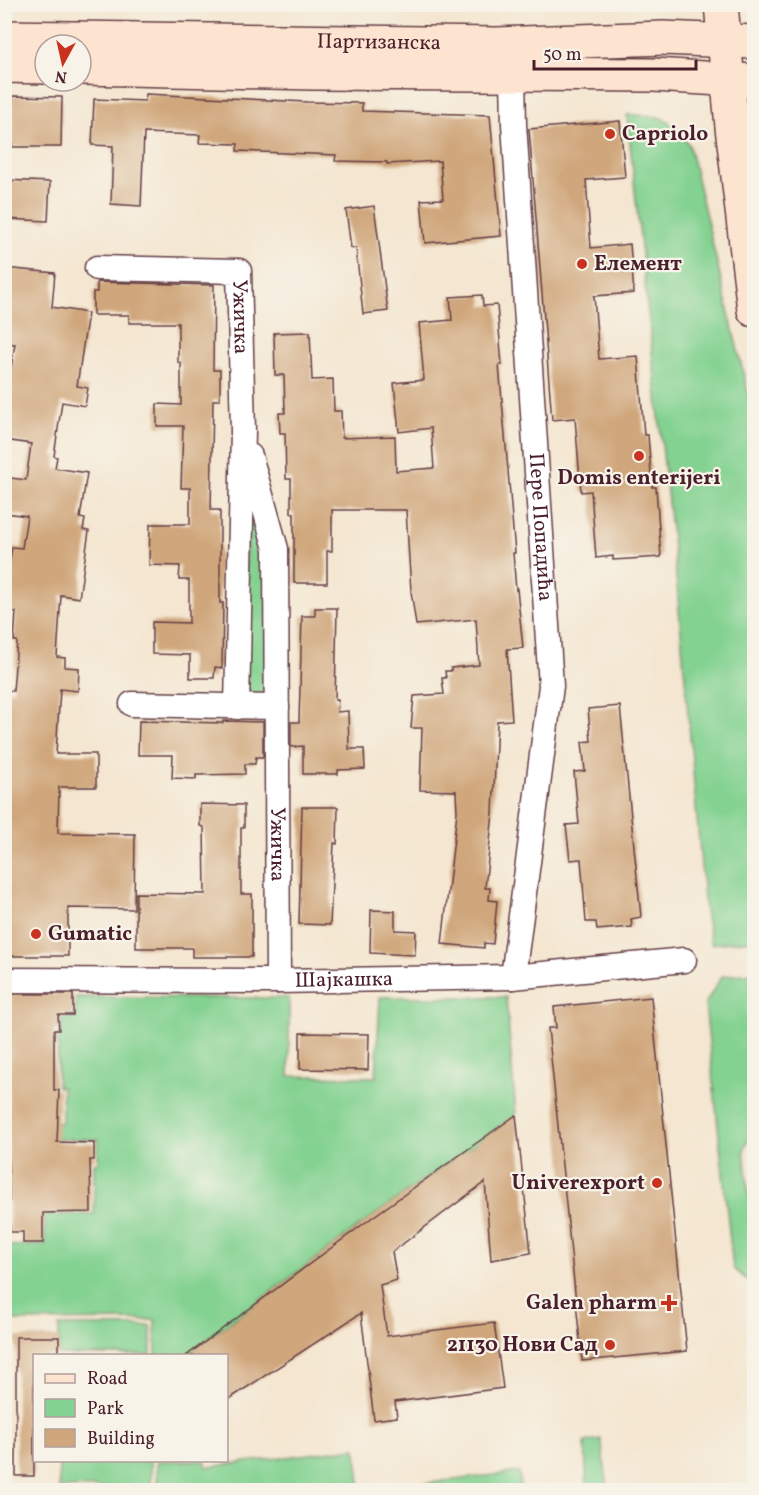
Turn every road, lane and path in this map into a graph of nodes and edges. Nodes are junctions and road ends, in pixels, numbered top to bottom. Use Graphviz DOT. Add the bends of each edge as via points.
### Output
graph roads {
  1 [pos="721,4"];
  2 [pos="4,37"];
  3 [pos="740,42"];
  4 [pos="4,66"];
  5 [pos="33,67"];
  6 [pos="93,68"];
  7 [pos="513,75"];
  8 [pos="741,80"];
  9 [pos="97,268"];
  10 [pos="754,310"];
  11 [pos="243,431"];
  12 [pos="132,704"];
  13 [pos="237,707"];
  14 [pos="278,707"];
  15 [pos="684,960"];
  16 [pos="513,977"];
  17 [pos="4,980"];
  18 [pos="278,981"];
  1 -- 3 [label="main road"];
  2 -- 3 [label="main road, Партизанска" via="496,44 663,38"];
  3 -- 8 [label="main road"];
  4 -- 5 [label="main road"];
  6 -- 7 [label="main road, Партизанска"];
  7 -- 8 [label="main road, Партизанска" via="654,75"];
  7 -- 16 [label="street, Пере Попадића" via="551,686"];
  8 -- 10 [label="main road"];
  9 -- 11 [label="street, Ужичка" via="239,271"];
  11 -- 13 [label="street, Ужичка"];
  11 -- 14 [label="street, Ужичка" via="276,549"];
  12 -- 13 [label="street"];
  13 -- 14 [label="street"];
  14 -- 18 [label="street, Ужичка"];
  15 -- 16 [label="street, Шајкашка"];
  16 -- 18 [label="street, Шајкашка"];
  17 -- 18 [label="street, Шајкашка"];
}
